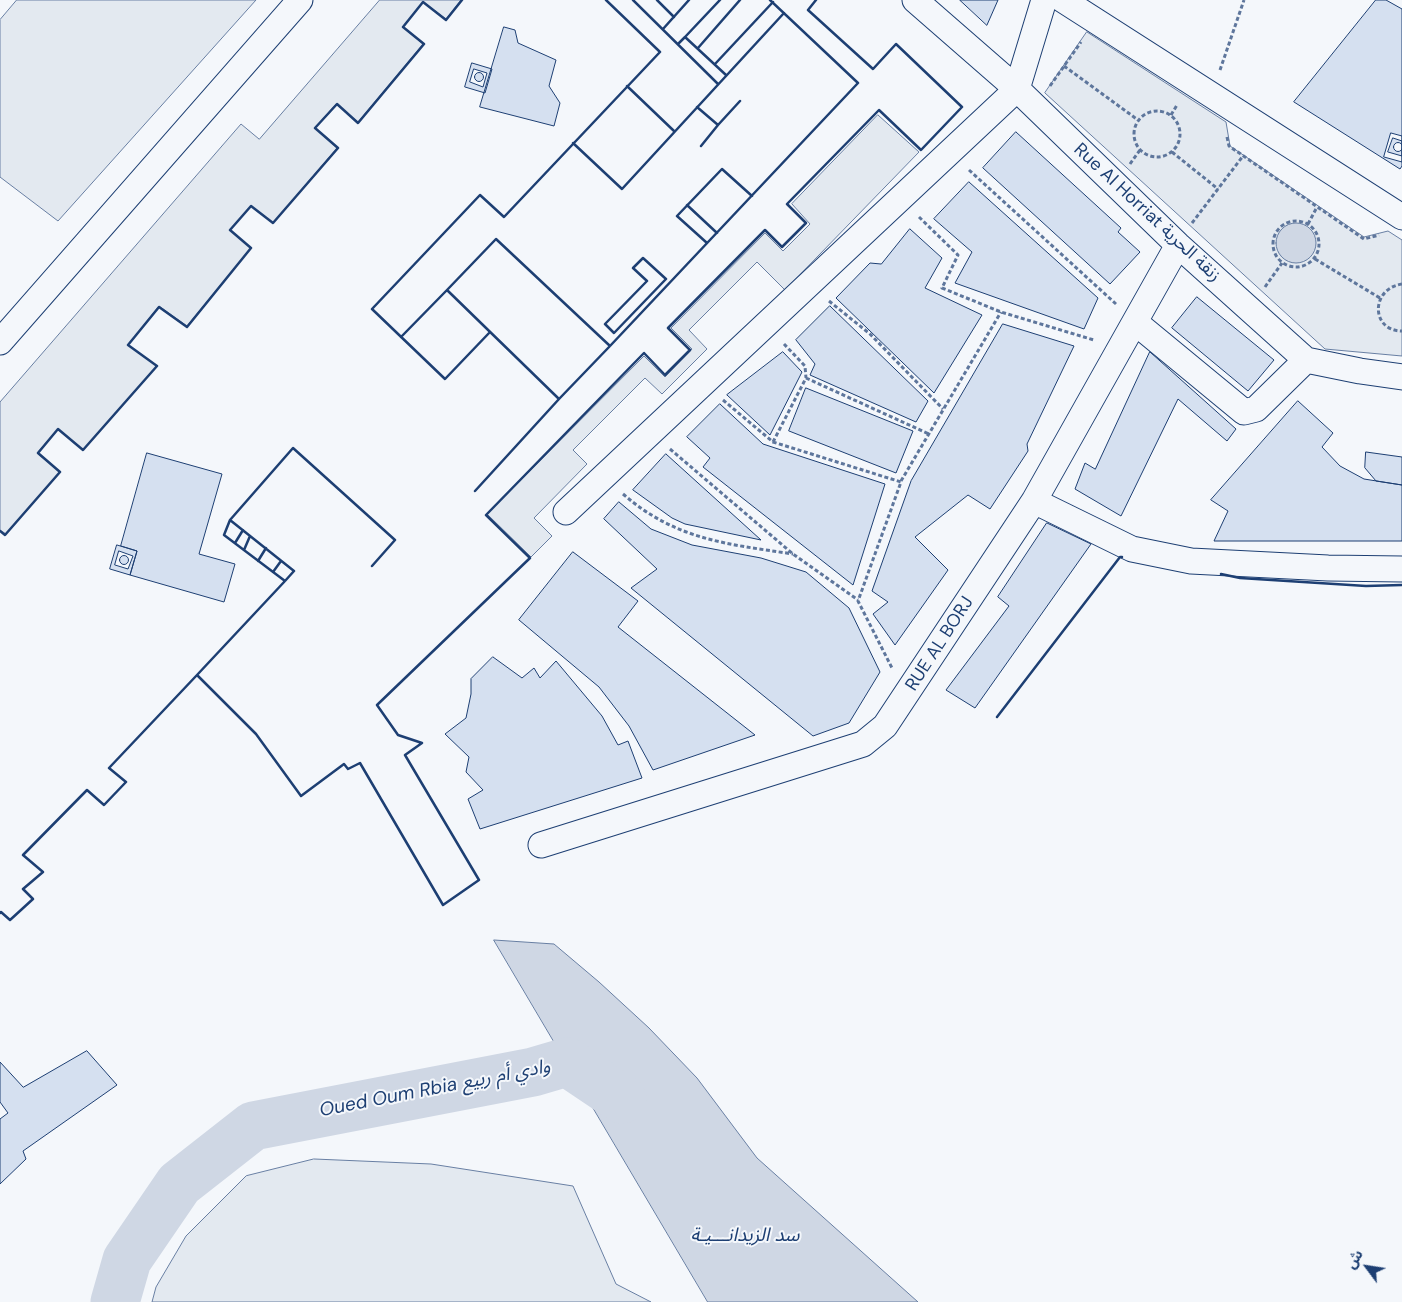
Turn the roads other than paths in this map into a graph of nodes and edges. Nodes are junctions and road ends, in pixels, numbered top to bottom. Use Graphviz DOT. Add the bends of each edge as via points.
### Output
graph roads {
  1 [pos="300,0"];
  2 [pos="915,0"];
  3 [pos="1044,0"];
  4 [pos="1063,0"];
  5 [pos="1017,89"];
  6 [pos="1402,217"];
  7 [pos="1178,245"];
  8 [pos="1136,323"];
  9 [pos="1,338"];
  10 [pos="1306,360"];
  11 [pos="1402,377"];
  12 [pos="1034,501"];
  13 [pos="566,512"];
  14 [pos="1402,568"];
  15 [pos="541,845"];
  1 -- 9 [label="street"];
  2 -- 5 [label="street, Rue Al Horriat زنقة الحرية"];
  3 -- 5 [label="street"];
  4 -- 6 [label="street"];
  5 -- 7 [label="street, Rue Al Horriat زنقة الحرية"];
  5 -- 13 [label="street"];
  7 -- 8 [label="street, RUE AL BORJ"];
  7 -- 10 [label="street, Rue Al Horriat زنقة الحرية"];
  8 -- 10 [label="street" via="1244,412 1256,409"];
  8 -- 12 [label="street, RUE AL BORJ"];
  10 -- 11 [label="street, Rue Al Horriat زنقة الحرية"];
  12 -- 14 [label="street" via="1132,549 1191,561"];
  12 -- 15 [label="street, RUE AL BORJ" via="885,726 863,744"];
}
